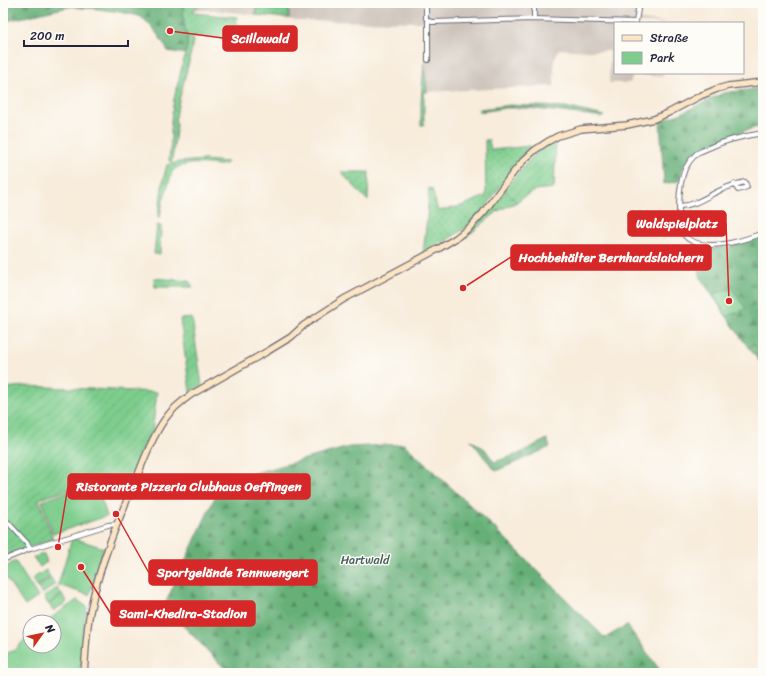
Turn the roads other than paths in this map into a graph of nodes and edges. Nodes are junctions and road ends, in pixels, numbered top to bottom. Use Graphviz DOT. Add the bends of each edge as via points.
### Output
graph roads {
  1 [pos="426,3"];
  2 [pos="534,3"];
  3 [pos="639,3"];
  4 [pos="534,20"];
  5 [pos="428,21"];
  6 [pos="636,22"];
  7 [pos="428,60"];
  8 [pos="763,82"];
  9 [pos="763,133"];
  10 [pos="734,184"];
  11 [pos="680,206"];
  12 [pos="763,233"];
  13 [pos="3,517"];
  14 [pos="117,524"];
  15 [pos="30,548"];
  16 [pos="3,560"];
  17 [pos="84,673"];
  1 -- 5 [label="street"];
  2 -- 4 [label="street"];
  3 -- 6 [label="street"];
  4 -- 5 [label="street"];
  4 -- 6 [label="street"];
  5 -- 7 [label="street"];
  8 -- 14 [label="main road" via="728,86 647,121 582,129 558,136 540,146 523,161 470,227 448,243 344,299 304,325 291,337 182,401 168,415 156,434"];
  9 -- 11 [label="street" via="715,145 696,154 686,168 679,191"];
  10 -- 11 [label="street" via="693,204"];
  11 -- 12 [label="street" via="680,220 686,238 696,243 718,245"];
  13 -- 15 [label="street"];
  14 -- 15 [label="street"];
  14 -- 17 [label="main road" via="90,612"];
  15 -- 16 [label="street"];
}
